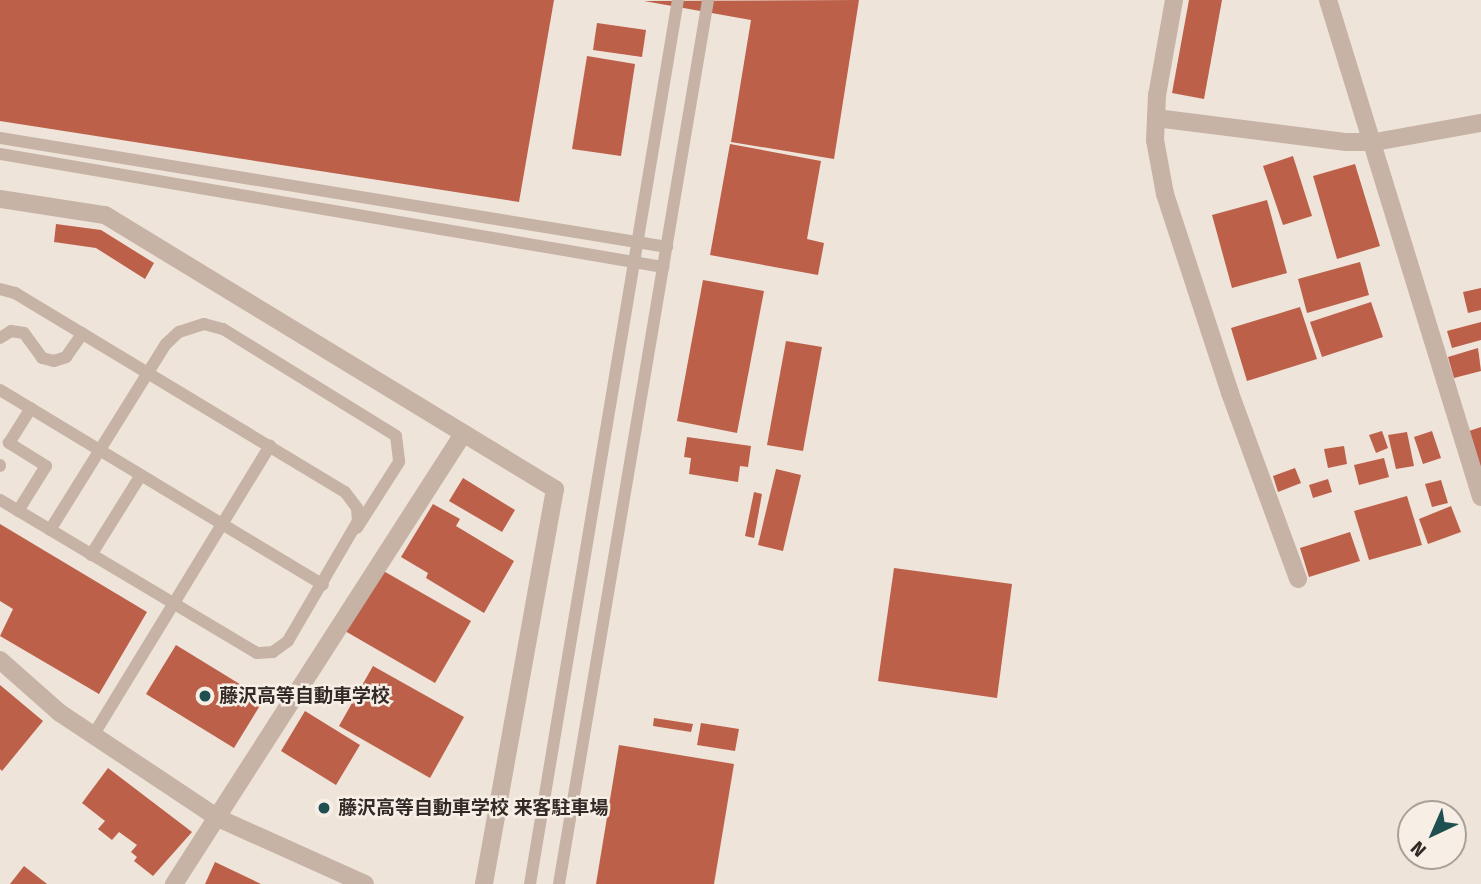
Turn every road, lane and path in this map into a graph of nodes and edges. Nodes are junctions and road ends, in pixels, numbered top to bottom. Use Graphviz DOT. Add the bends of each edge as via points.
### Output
graph roads {
  1 [pos="678,0"];
  2 [pos="708,0"];
  3 [pos="1174,0"];
  4 [pos="1328,0"];
  5 [pos="1156,118"];
  6 [pos="1481,123"];
  7 [pos="0,138"];
  8 [pos="1375,142"];
  9 [pos="0,154"];
  10 [pos="0,199"];
  11 [pos="636,242"];
  12 [pos="667,247"];
  13 [pos="634,261"];
  14 [pos="663,267"];
  15 [pos="0,289"];
  16 [pos="83,334"];
  17 [pos="0,338"];
  18 [pos="147,372"];
  19 [pos="0,390"];
  20 [pos="31,408"];
  21 [pos="463,434"];
  22 [pos="270,446"];
  23 [pos="98,449"];
  24 [pos="141,475"];
  25 [pos="1481,497"];
  26 [pos="0,500"];
  27 [pos="18,511"];
  28 [pos="222,524"];
  29 [pos="357,528"];
  30 [pos="50,530"];
  31 [pos="91,555"];
  32 [pos="1298,579"];
  33 [pos="323,585"];
  34 [pos="173,605"];
  35 [pos="0,660"];
  36 [pos="94,734"];
  37 [pos="218,818"];
  38 [pos="174,884"];
  39 [pos="365,884"];
  40 [pos="484,884"];
  41 [pos="530,884"];
  42 [pos="559,884"];
  1 -- 11 [label="lane"];
  2 -- 12 [label="lane"];
  3 -- 5 [label="street"];
  4 -- 8 [label="street"];
  5 -- 8 [label="street"];
  5 -- 32 [label="street" via="1155,140 1165,194 1230,393"];
  6 -- 8 [label="street"];
  7 -- 11 [label="lane"];
  8 -- 25 [label="street"];
  9 -- 13 [label="lane"];
  10 -- 21 [label="street" via="105,215"];
  11 -- 12 [label="lane"];
  11 -- 13 [label="lane"];
  12 -- 14 [label="lane"];
  13 -- 14 [label="lane"];
  13 -- 41 [label="lane"];
  14 -- 42 [label="lane"];
  15 -- 16 [label="lane" via="15,293"];
  16 -- 17 [label="lane" via="66,357 54,361 42,358 24,334 11,331"];
  16 -- 18 [label="lane"];
  18 -- 22 [label="lane"];
  18 -- 23 [label="lane"];
  18 -- 29 [label="lane" via="179,331 191,325 216,326 391,429 400,444 399,462"];
  19 -- 20 [label="lane"];
  20 -- 23 [label="lane"];
  20 -- 27 [label="lane" via="9,443 46,466"];
  21 -- 37 [label="street"];
  21 -- 40 [label="street" via="555,489"];
  22 -- 28 [label="lane"];
  22 -- 29 [label="lane" via="349,495 357,508"];
  23 -- 24 [label="lane"];
  23 -- 30 [label="lane"];
  24 -- 28 [label="lane"];
  24 -- 31 [label="lane"];
  26 -- 27 [label="lane"];
  27 -- 30 [label="lane"];
  28 -- 33 [label="lane"];
  28 -- 34 [label="lane"];
  29 -- 33 [label="lane"];
  30 -- 31 [label="lane"];
  31 -- 34 [label="lane"];
  33 -- 34 [label="lane" via="288,642 264,653 248,650"];
  34 -- 36 [label="lane"];
  35 -- 36 [label="street" via="60,713"];
  36 -- 37 [label="street"];
  37 -- 38 [label="street"];
  37 -- 39 [label="street"];
}
